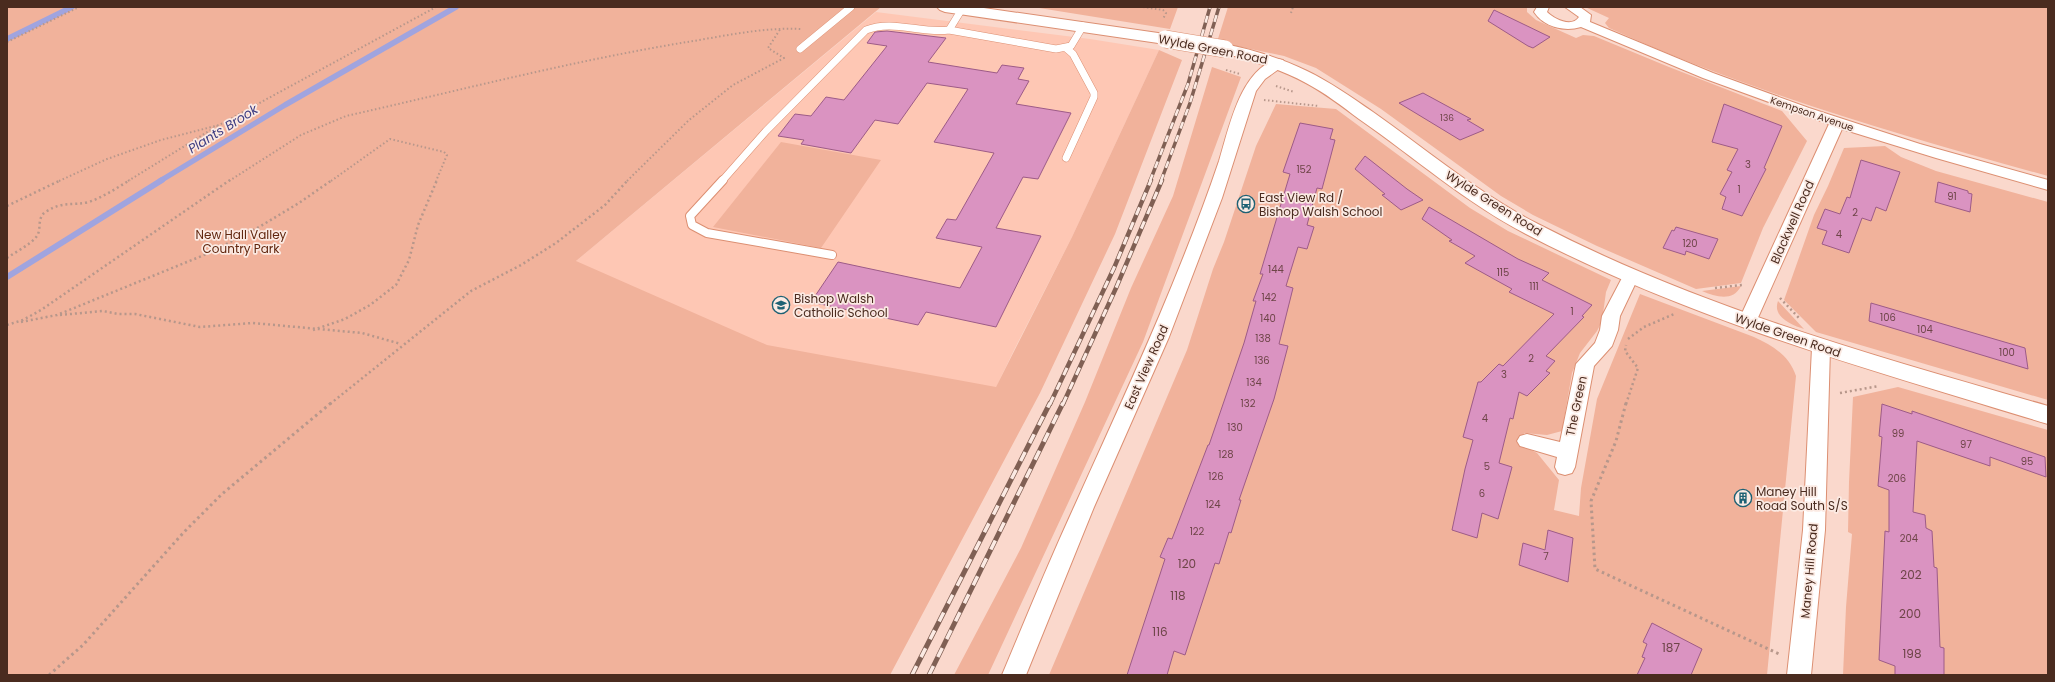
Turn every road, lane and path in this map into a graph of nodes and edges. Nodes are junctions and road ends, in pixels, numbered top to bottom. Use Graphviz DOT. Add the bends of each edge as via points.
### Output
graph roads {
  1 [pos="79,7"];
  2 [pos="436,7"];
  3 [pos="851,7"];
  4 [pos="945,7"];
  5 [pos="1293,7"];
  6 [pos="1543,7"];
  7 [pos="1571,7"];
  8 [pos="962,10"];
  9 [pos="1291,13"];
  10 [pos="1582,23"];
  11 [pos="1083,26"];
  12 [pos="781,28"];
  13 [pos="949,30"];
  14 [pos="818,34"];
  15 [pos="7,42"];
  16 [pos="1066,48"];
  17 [pos="800,49"];
  18 [pos="1278,63"];
  19 [pos="1270,84"];
  20 [pos="1298,93"];
  21 [pos="1837,122"];
  22 [pos="219,125"];
  23 [pos="1066,158"];
  24 [pos="2048,185"];
  25 [pos="7,206"];
  26 [pos="832,255"];
  27 [pos="7,258"];
  28 [pos="1631,276"];
  29 [pos="1700,305"];
  30 [pos="57,315"];
  31 [pos="1747,322"];
  32 [pos="8,325"];
  33 [pos="313,330"];
  34 [pos="402,344"];
  35 [pos="1820,348"];
  36 [pos="1885,384"];
  37 [pos="1818,397"];
  38 [pos="2048,415"];
  39 [pos="1527,441"];
  40 [pos="1800,670"];
  41 [pos="49,675"];
  42 [pos="1014,675"];
  1 -- 15 [label="path"];
  2 -- 22 [label="path"];
  3 -- 14 [label="lane"];
  4 -- 8 [label="street, Wylde Green Road"];
  5 -- 9 [label="path"];
  6 -- 10 [label="street, Kempson Avenue" via="1540,12 1543,17 1552,22 1569,25"];
  7 -- 10 [label="street" via="1585,16 1586,19"];
  8 -- 11 [label="street, Wylde Green Road"];
  8 -- 13 [label="lane"];
  10 -- 21 [label="street, Kempson Avenue" via="1698,73"];
  11 -- 16 [label="lane" via="1071,46"];
  11 -- 18 [label="street, Wylde Green Road, bridge" via="1225,49"];
  12 -- 14 [label="path" via="797,28"];
  12 -- 32 [label="path" via="634,51 346,116 295,139 211,192 42,310"];
  12 -- 34 [label="path" via="768,48 784,58 733,85 689,120 605,205 556,243 521,266 472,290"];
  13 -- 16 [label="lane" via="1056,49"];
  13 -- 26 [label="lane" via="936,33 876,25 866,30 766,131 690,216 692,225 707,233"];
  14 -- 17 [label="lane"];
  16 -- 23 [label="lane" via="1073,54 1094,93 1094,98"];
  18 -- 28 [label="street, Wylde Green Road" via="1325,87 1492,205 1530,228"];
  18 -- 42 [label="street, East View Road" via="1260,76 1249,90 1214,198 1160,337 1084,507"];
  19 -- 20 [label="path"];
  21 -- 24 [label="street, Kempson Avenue"];
  21 -- 31 [label="street, Blackwell Road"];
  22 -- 25 [label="path" via="161,140 106,159"];
  22 -- 27 [label="path" via="108,193 88,202 61,204 45,212 39,220 38,234"];
  28 -- 29 [label="street, Wylde Green Road"];
  28 -- 39 [label="street, The Green" via="1611,316 1603,346 1585,364 1566,460"];
  29 -- 31 [label="street, Wylde Green Road"];
  29 -- 40 [label="path" via="1656,320 1636,331 1627,340 1626,351 1638,368 1616,441 1591,501 1595,569"];
  30 -- 32 [label="path"];
  30 -- 33 [label="path" via="103,311 153,316 200,327 253,323"];
  30 -- 33 [label="path" via="209,253 259,227 300,202 390,139 444,152 447,155 418,225 410,260 396,286 345,319"];
  31 -- 35 [label="street, Wylde Green Road"];
  33 -- 34 [label="path" via="362,333"];
  34 -- 41 [label="path" via="222,494 184,532 82,645"];
  35 -- 37 [label="street, Maney Hill Road"];
  35 -- 38 [label="street, Wylde Green Road"];
  36 -- 37 [label="path"];
  37 -- 40 [label="street, Maney Hill Road" via="1814,530"];
}
